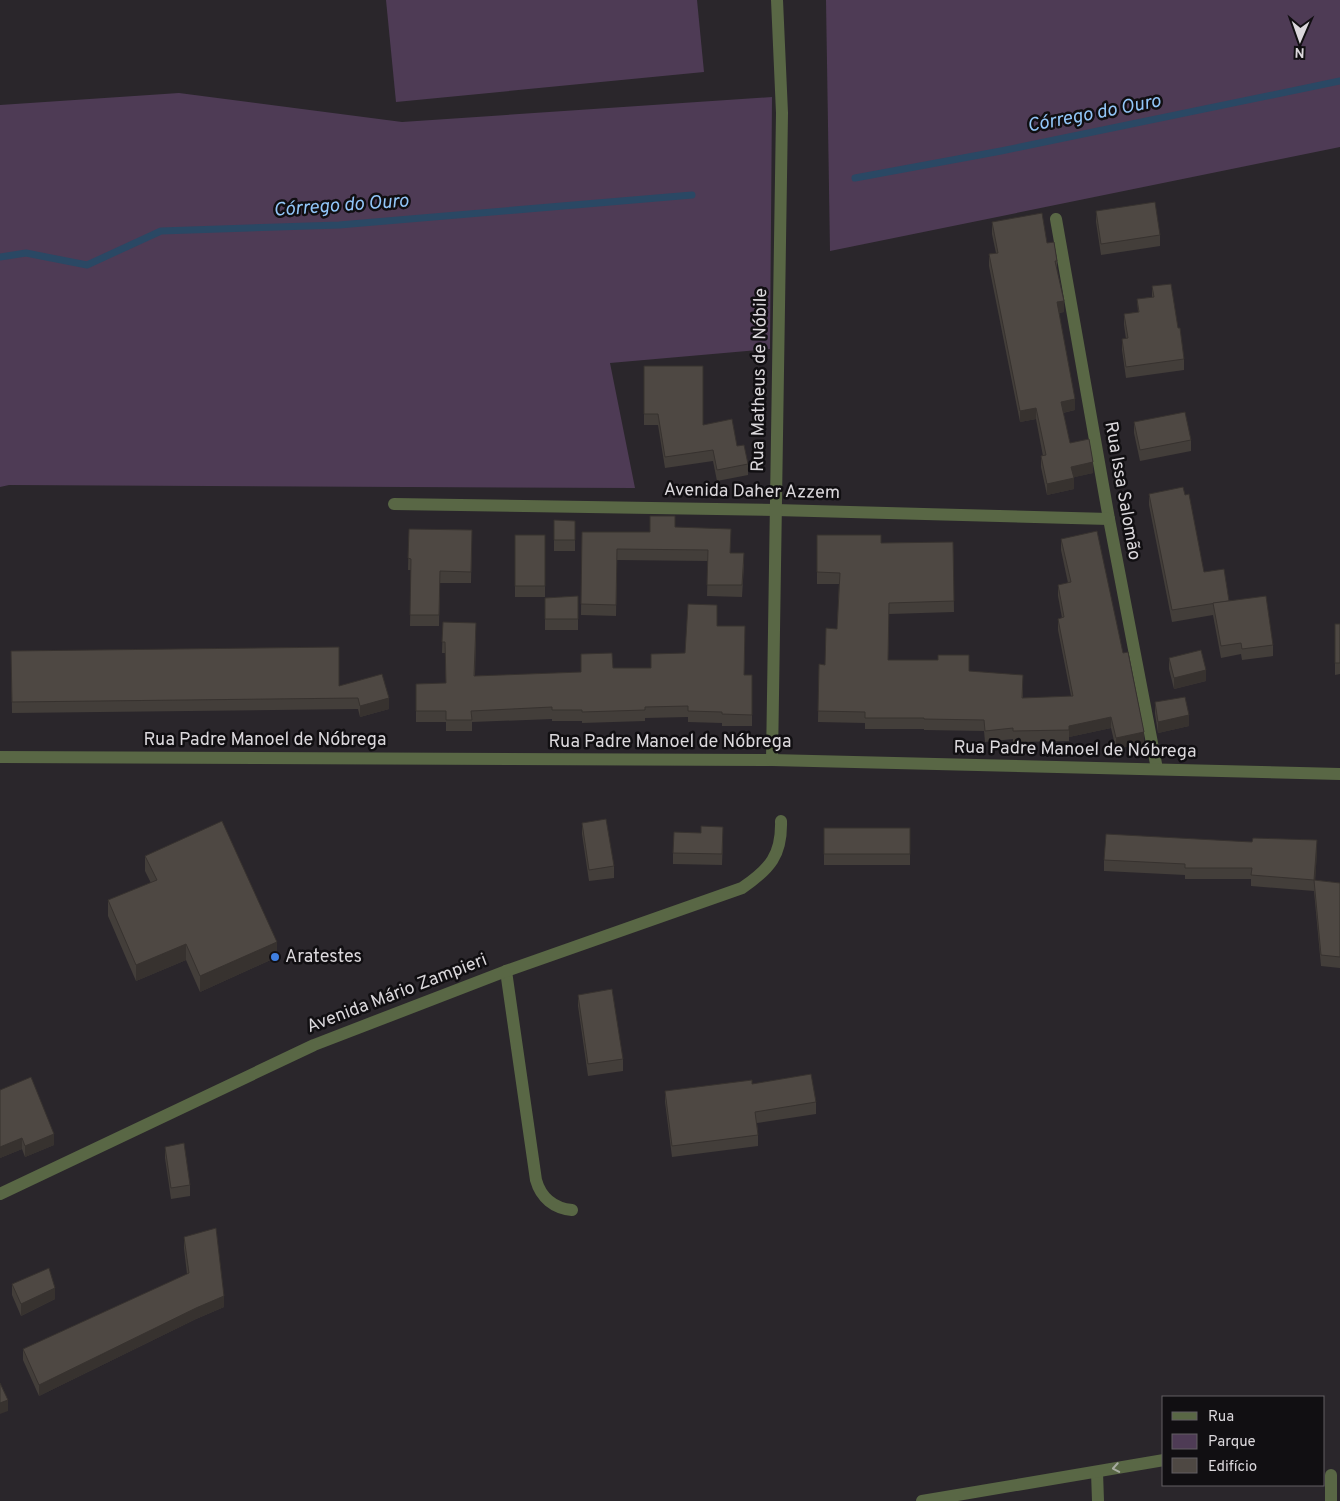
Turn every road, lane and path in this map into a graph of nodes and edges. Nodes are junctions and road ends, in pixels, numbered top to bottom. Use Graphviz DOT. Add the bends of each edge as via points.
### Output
graph roads {
  1 [pos="777,0"];
  2 [pos="1056,219"];
  3 [pos="394,504"];
  4 [pos="776,510"];
  5 [pos="1109,519"];
  6 [pos="0,757"];
  7 [pos="772,760"];
  8 [pos="1157,769"];
  9 [pos="1340,774"];
  10 [pos="781,821"];
  11 [pos="506,971"];
  12 [pos="0,1194"];
  13 [pos="572,1210"];
  14 [pos="1162,1460"];
  15 [pos="1097,1472"];
  16 [pos="1332,1475"];
  17 [pos="922,1501"];
  18 [pos="1098,1501"];
  19 [pos="1331,1501"];
  1 -- 4 [label="street, Rua Matheus de Nóbile" via="782,113"];
  2 -- 5 [label="street, Rua Issa Salomão"];
  3 -- 4 [label="street, Avenida Daher Azzem"];
  4 -- 5 [label="street, Avenida Daher Azzem"];
  4 -- 7 [label="street, Rua Matheus de Nóbile"];
  5 -- 8 [label="street, Rua Issa Salomão"];
  6 -- 7 [label="street, Rua Padre Manoel de Nóbrega"];
  7 -- 8 [label="street, Rua Padre Manoel de Nóbrega"];
  8 -- 9 [label="street, Rua Padre Manoel de Nóbrega"];
  10 -- 11 [label="street, Avenida Mário Zampieri" via="780,847 773,860 742,888"];
  11 -- 12 [label="street, Avenida Mário Zampieri" via="314,1045"];
  11 -- 13 [label="street" via="536,1180 549,1201"];
  14 -- 15 [label="street, one-way"];
  15 -- 17 [label="street"];
  15 -- 18 [label="street"];
  16 -- 19 [label="street"];
}
